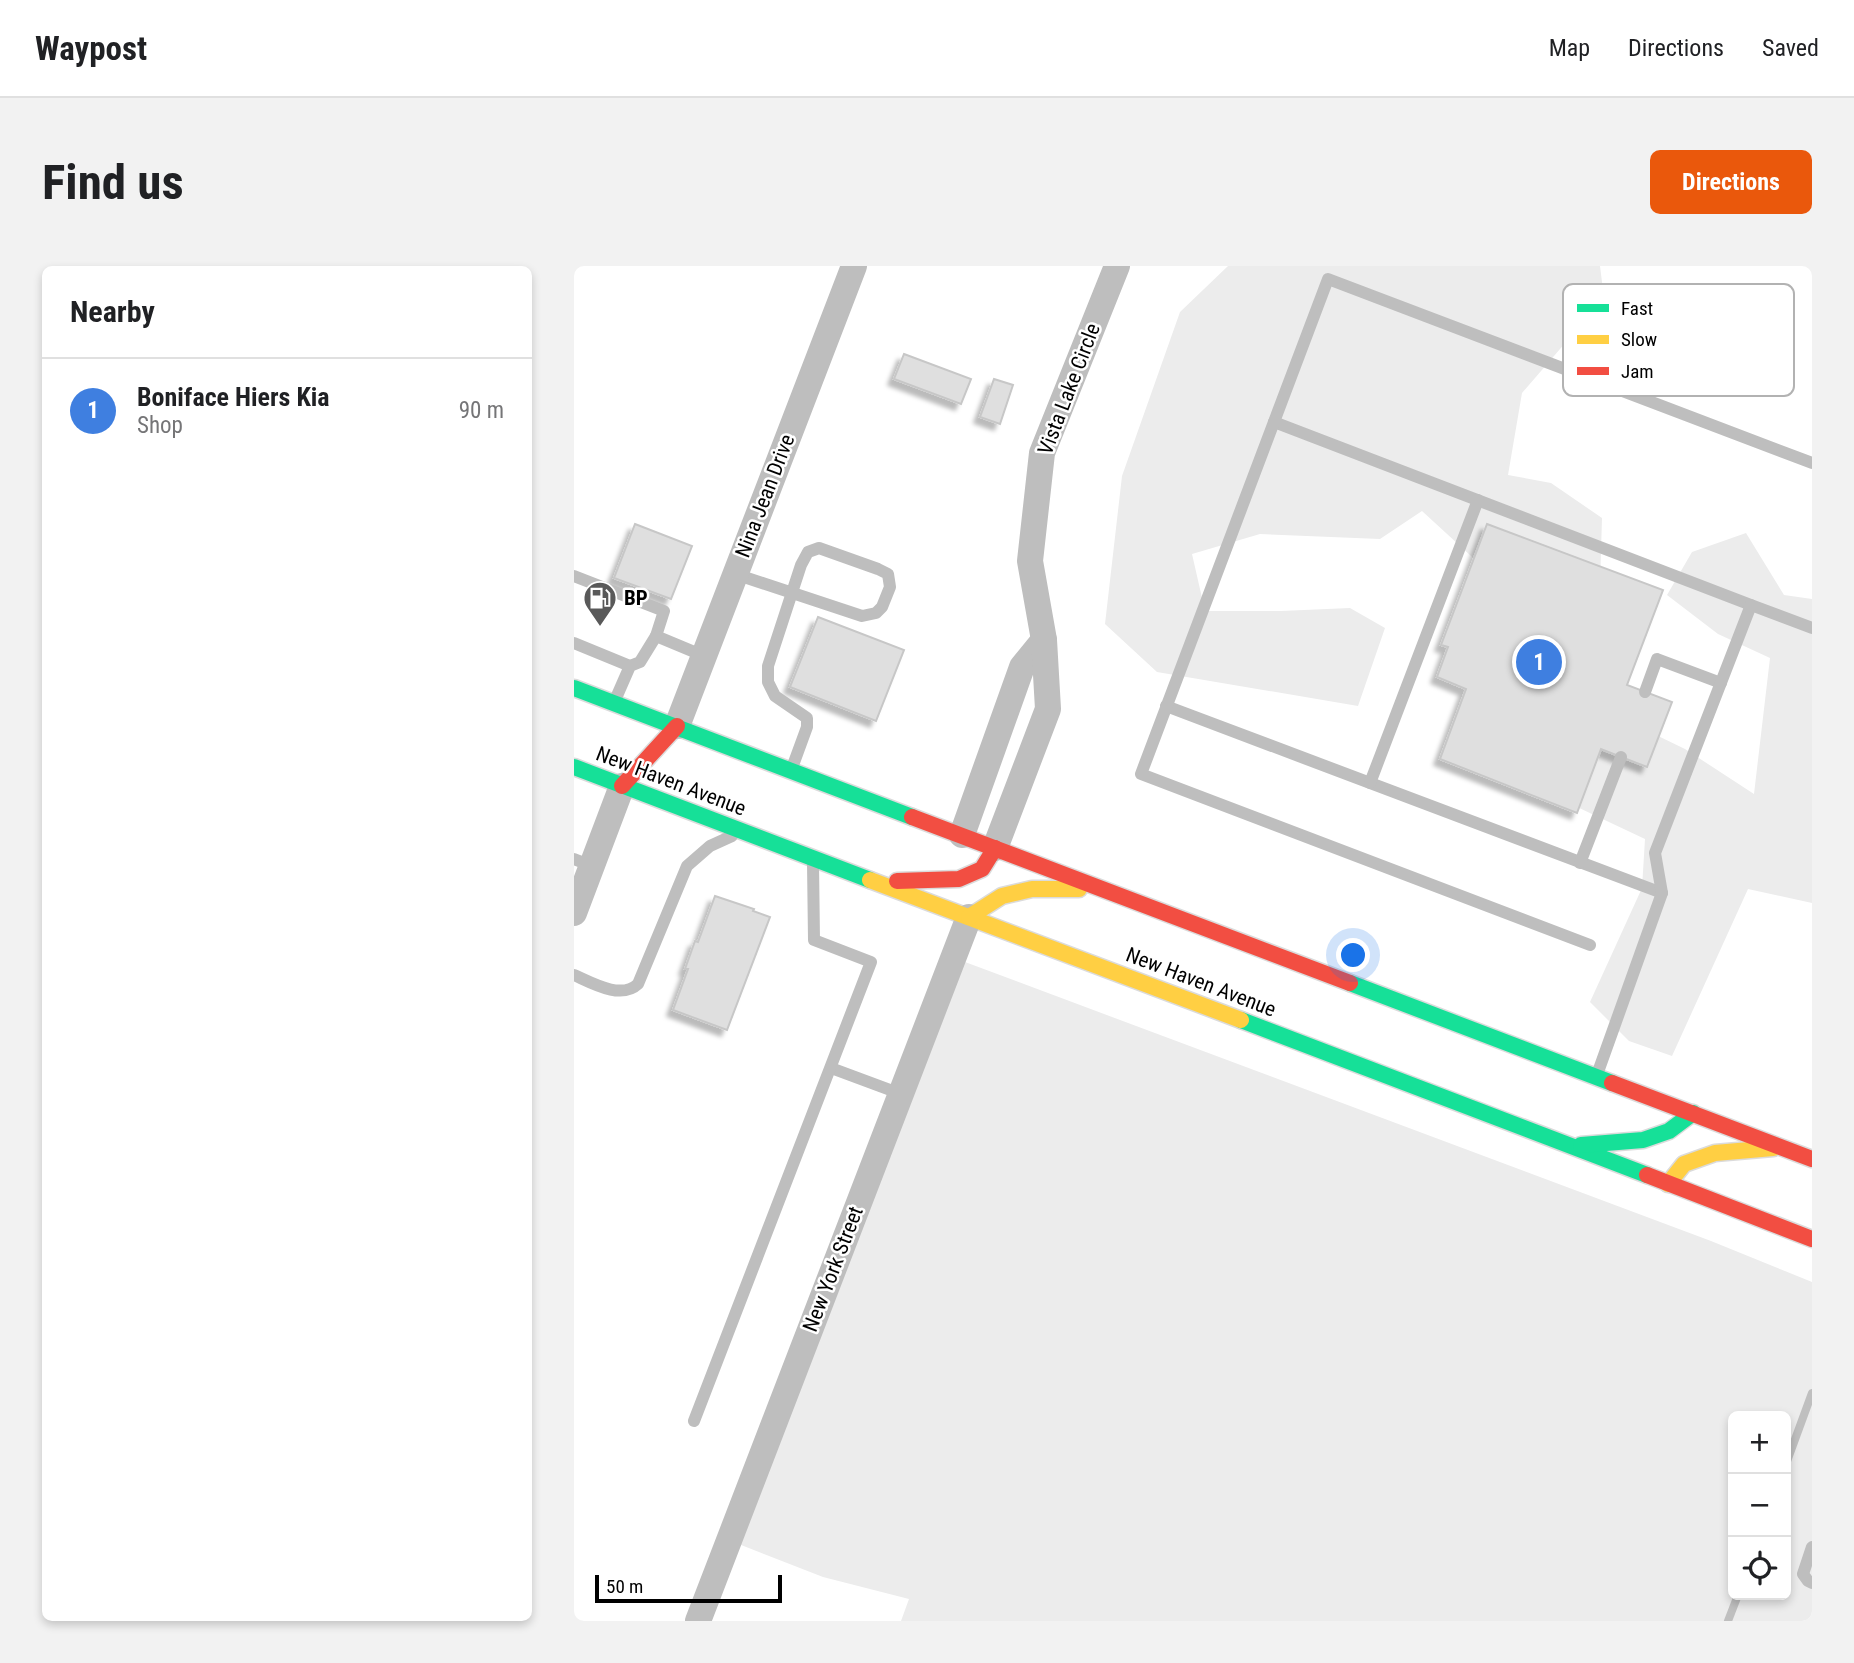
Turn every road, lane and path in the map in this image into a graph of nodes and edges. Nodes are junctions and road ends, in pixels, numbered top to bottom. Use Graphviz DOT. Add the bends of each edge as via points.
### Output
graph roads {
  1 [pos="854,266"];
  2 [pos="1117,266"];
  3 [pos="1563,368"];
  4 [pos="1636,396"];
  5 [pos="1274,422"];
  6 [pos="1812,463"];
  7 [pos="1478,500"];
  8 [pos="735,575"];
  9 [pos="574,576"];
  10 [pos="792,594"];
  11 [pos="1751,605"];
  12 [pos="1812,628"];
  13 [pos="656,636"];
  14 [pos="1044,640"];
  15 [pos="574,643"];
  16 [pos="704,656"];
  17 [pos="630,666"];
  18 [pos="1721,683"];
  19 [pos="574,688"];
  20 [pos="1645,692"];
  21 [pos="614,703"];
  22 [pos="1166,706"];
  23 [pos="677,726"];
  24 [pos="1621,757"];
  25 [pos="574,767"];
  26 [pos="792,770"];
  27 [pos="1370,783"];
  28 [pos="622,786"];
  29 [pos="744,832"];
  30 [pos="961,835"];
  31 [pos="995,848"];
  32 [pos="813,857"];
  33 [pos="583,863"];
  34 [pos="1580,863"];
  35 [pos="877,881"];
  36 [pos="1098,888"];
  37 [pos="1662,893"];
  38 [pos="574,913"];
  39 [pos="969,917"];
  40 [pos="1590,945"];
  41 [pos="574,975"];
  42 [pos="831,1068"];
  43 [pos="1596,1076"];
  44 [pos="901,1094"];
  45 [pos="1693,1113"];
  46 [pos="1572,1146"];
  47 [pos="1783,1148"];
  48 [pos="1812,1159"];
  49 [pos="1668,1184"];
  50 [pos="1812,1239"];
  51 [pos="694,1421"];
  52 [pos="1812,1547"];
  53 [pos="1812,1583"];
  54 [pos="698,1621"];
  1 -- 8 [label="street, Nina Jean Drive"];
  2 -- 14 [label="street, Vista Lake Circle" via="1042,453 1030,561"];
  3 -- 5 [label="lane" via="1328,279"];
  4 -- 6 [label="lane"];
  5 -- 7 [label="lane"];
  5 -- 22 [label="lane"];
  7 -- 11 [label="lane"];
  7 -- 27 [label="lane"];
  8 -- 10 [label="lane"];
  8 -- 16 [label="street, Nina Jean Drive"];
  9 -- 13 [label="lane" via="664,611"];
  10 -- 10 [label="lane" via="862,616 882,607 890,587 888,574 818,548 808,552"];
  10 -- 26 [label="lane" via="768,666 768,682 775,696 807,718"];
  11 -- 12 [label="lane"];
  11 -- 18 [label="lane"];
  13 -- 16 [label="lane"];
  13 -- 17 [label="lane" via="640,662"];
  14 -- 30 [label="street" via="1022,667"];
  14 -- 31 [label="street, Vista Lake Circle" via="1048,709"];
  15 -- 17 [label="lane"];
  16 -- 23 [label="street, Nina Jean Drive"];
  17 -- 21 [label="lane"];
  18 -- 20 [label="lane" via="1657,659"];
  18 -- 37 [label="lane" via="1655,853"];
  19 -- 21 [label="main road"];
  21 -- 23 [label="main road"];
  22 -- 27 [label="lane"];
  22 -- 40 [label="lane" via="1141,774"];
  23 -- 26 [label="main road"];
  23 -- 28 [label="main road"];
  24 -- 34 [label="lane"];
  25 -- 28 [label="main road, New Haven Avenue"];
  26 -- 30 [label="main road"];
  27 -- 34 [label="lane"];
  28 -- 29 [label="main road, New Haven Avenue"];
  28 -- 33 [label="street"];
  29 -- 32 [label="main road, New Haven Avenue"];
  29 -- 41 [label="lane" via="720,840 687,866 632,990 608,988"];
  30 -- 31 [label="main road"];
  31 -- 35 [label="main road" via="982,869 959,879"];
  31 -- 36 [label="main road"];
  32 -- 35 [label="main road, New Haven Avenue"];
  32 -- 42 [label="lane" via="814,940 871,962"];
  33 -- 38 [label="street"];
  34 -- 37 [label="lane"];
  35 -- 39 [label="main road, New Haven Avenue"];
  36 -- 39 [label="main road" via="1032,889 1003,896"];
  36 -- 43 [label="main road"];
  37 -- 43 [label="lane"];
  39 -- 44 [label="street, New York Street"];
  39 -- 46 [label="main road, New Haven Avenue"];
  42 -- 44 [label="lane"];
  42 -- 51 [label="lane"];
  43 -- 45 [label="main road"];
  44 -- 54 [label="street, New York Street"];
  45 -- 46 [label="main road" via="1669,1131 1643,1140"];
  45 -- 47 [label="main road"];
  46 -- 49 [label="main road, New Haven Avenue"];
  47 -- 48 [label="main road"];
  47 -- 49 [label="main road" via="1715,1153 1684,1164"];
  49 -- 50 [label="main road, New Haven Avenue"];
  52 -- 53 [label="lane" via="1803,1574"];
}
